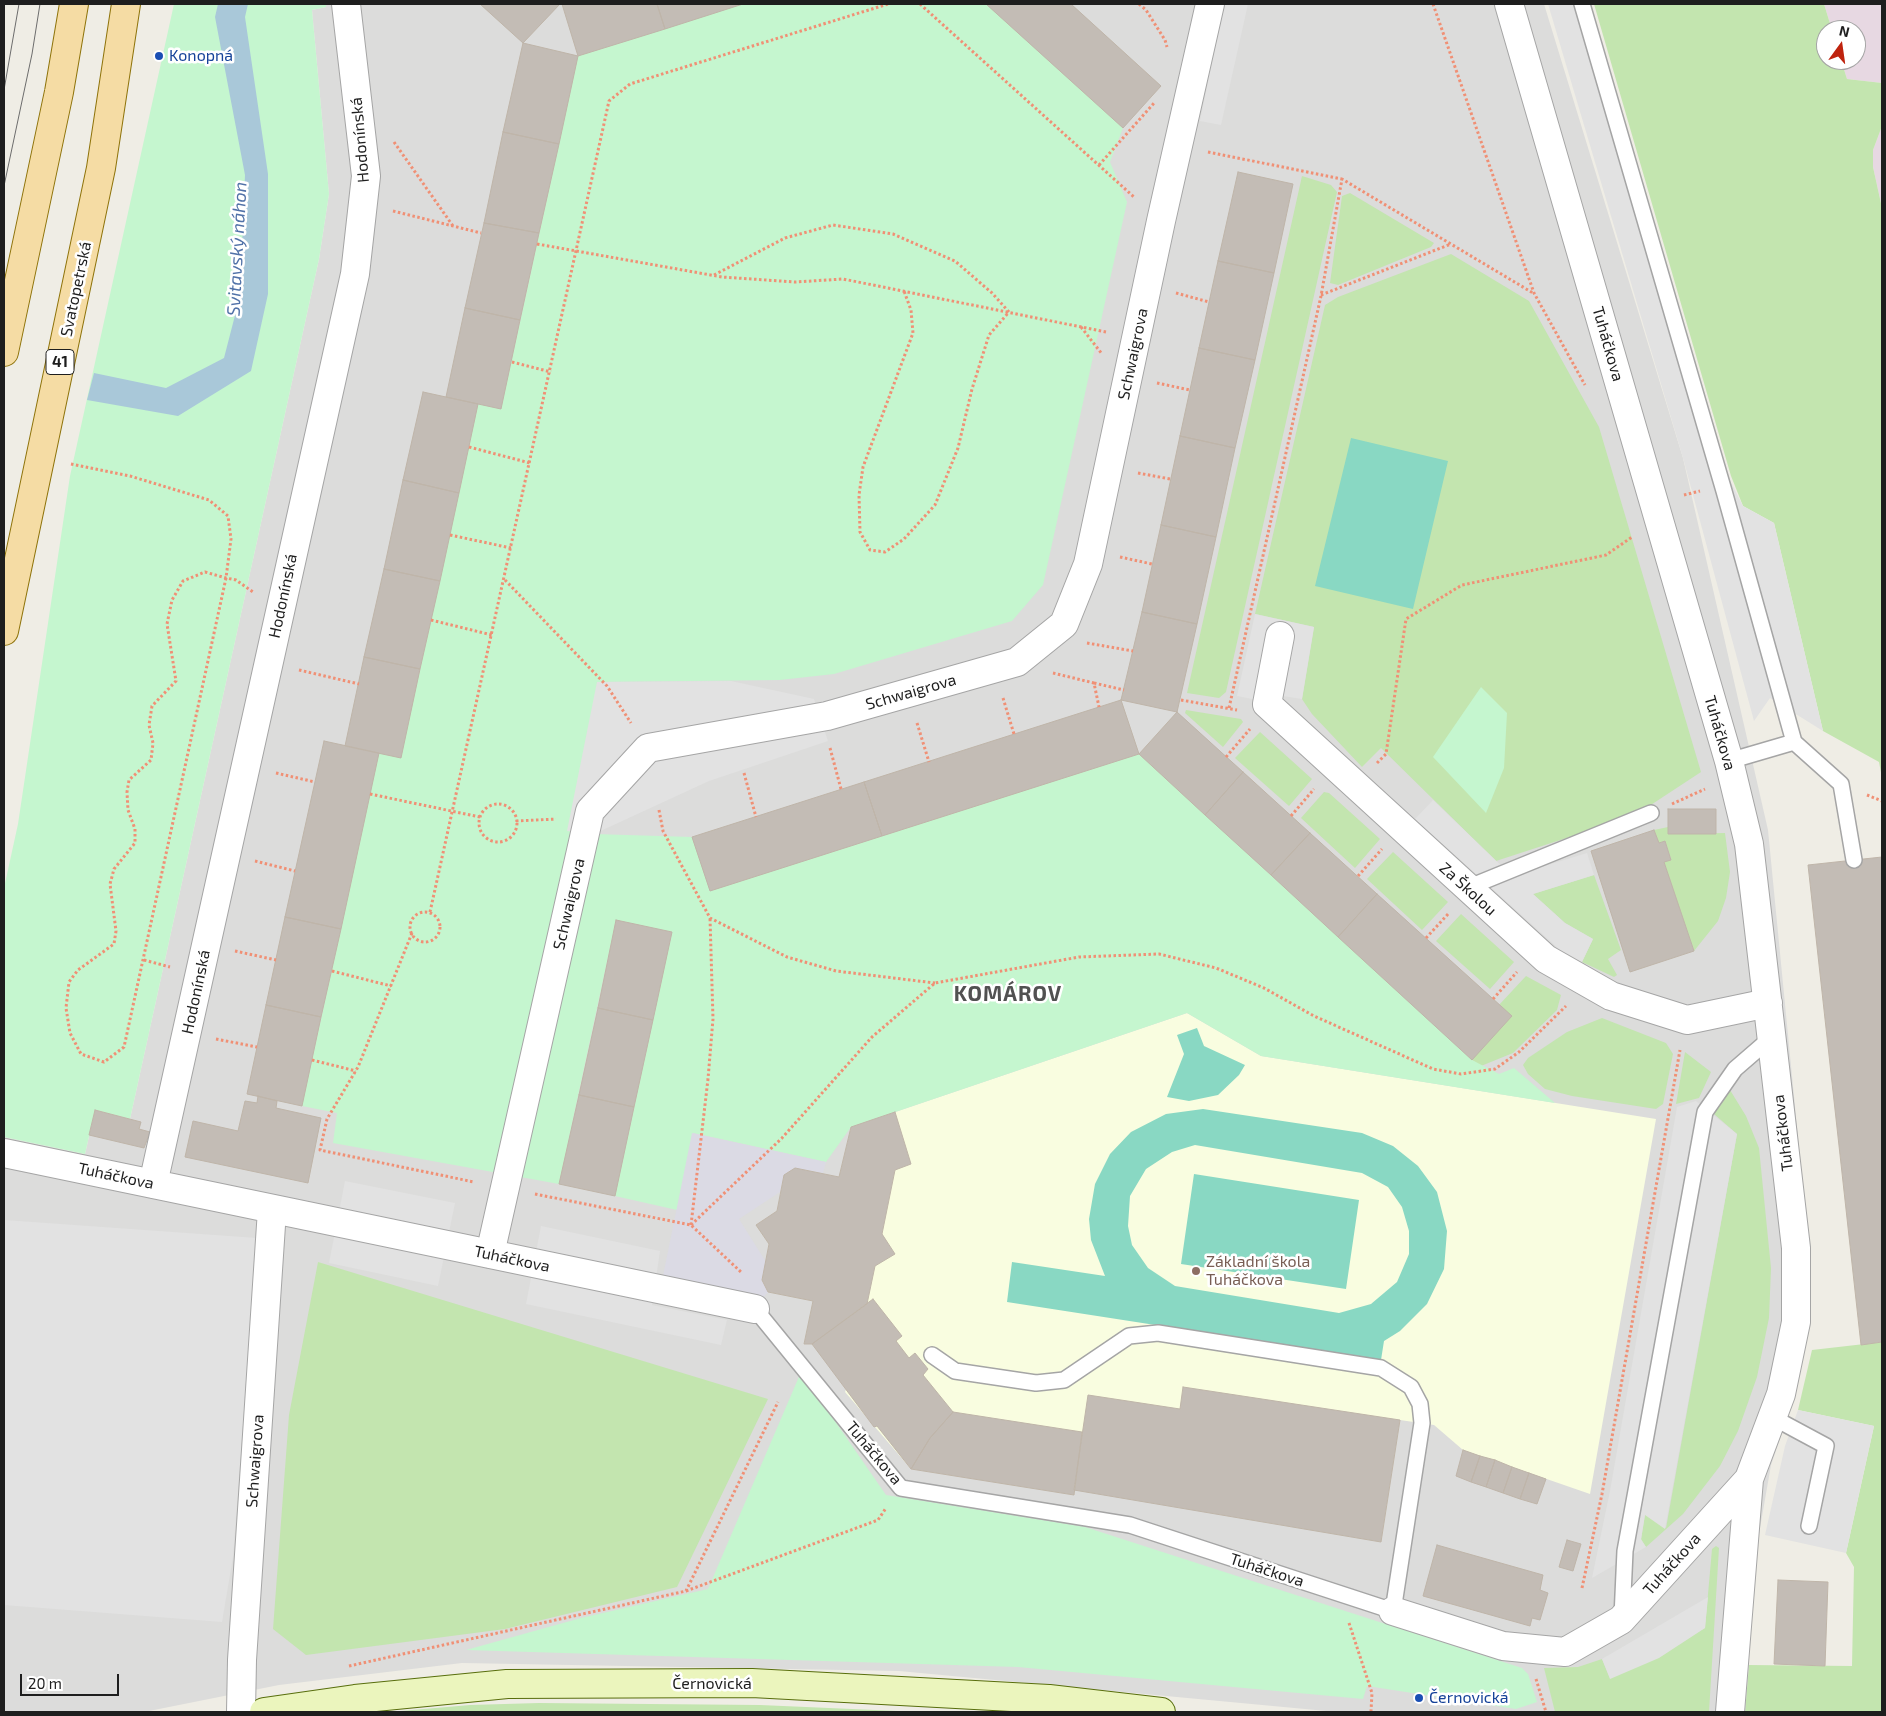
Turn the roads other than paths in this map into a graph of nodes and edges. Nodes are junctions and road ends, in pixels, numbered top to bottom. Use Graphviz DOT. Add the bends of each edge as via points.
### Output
graph roads {
  1 [pos="74,4"];
  2 [pos="126,4"];
  3 [pos="346,4"];
  4 [pos="1210,4"];
  5 [pos="1509,4"];
  6 [pos="1582,4"];
  7 [pos="4,352"];
  8 [pos="4,631"];
  9 [pos="1280,636"];
  10 [pos="1794,742"];
  11 [pos="1729,761"];
  12 [pos="1651,813"];
  13 [pos="1854,860"];
  14 [pos="1467,888"];
  15 [pos="1768,1003"];
  16 [pos="1772,1037"];
  17 [pos="4,1153"];
  18 [pos="153,1184"];
  19 [pos="272,1210"];
  20 [pos="490,1254"];
  21 [pos="755,1309"];
  22 [pos="932,1355"];
  23 [pos="1772,1418"];
  24 [pos="1749,1479"];
  25 [pos="1808,1526"];
  26 [pos="1393,1611"];
  27 [pos="1621,1620"];
  28 [pos="241,1712"];
  29 [pos="264,1712"];
  30 [pos="1161,1712"];
  31 [pos="1730,1712"];
  1 -- 7 [label="main road" via="59,92"];
  2 -- 8 [label="main road, Svatopetrská / 41" via="101,168"];
  3 -- 18 [label="street, Hodonínská" via="366,176 355,274"];
  4 -- 20 [label="street, Schwaigrova" via="1088,564 1064,624 1017,662 827,716 648,748 590,811"];
  5 -- 11 [label="street, Tuháčkova"];
  6 -- 10 [label="lane"];
  9 -- 14 [label="street, Za Školou" via="1267,704"];
  10 -- 11 [label="lane"];
  10 -- 13 [label="lane" via="1841,784"];
  11 -- 15 [label="street, Tuháčkova" via="1749,844"];
  12 -- 14 [label="lane"];
  14 -- 15 [label="street, Za Školou" via="1546,959 1611,996 1687,1020"];
  15 -- 16 [label="street, Tuháčkova"];
  16 -- 23 [label="street, Tuháčkova" via="1796,1248 1796,1322 1781,1394"];
  16 -- 27 [label="lane" via="1735,1069 1705,1112 1625,1551"];
  17 -- 18 [label="street, Tuháčkova"];
  18 -- 19 [label="street, Tuháčkova"];
  19 -- 20 [label="street, Tuháčkova"];
  19 -- 28 [label="street, Schwaigrova"];
  20 -- 21 [label="street, Tuháčkova"];
  21 -- 26 [label="lane, Tuháčkova" via="901,1488 1130,1525"];
  22 -- 26 [label="lane" via="955,1371 1036,1383 1064,1380 1130,1336 1158,1333 1382,1368 1411,1387 1420,1404 1422,1424"];
  23 -- 24 [label="street, Tuháčkova"];
  23 -- 25 [label="lane" via="1826,1446"];
  24 -- 27 [label="street, Tuháčkova"];
  24 -- 31 [label="street, Tuháčkova"];
  26 -- 27 [label="street, Tuháčkova" via="1503,1646 1565,1652"];
  29 -- 30 [label="main road, Černovická" via="507,1684 752,1684 1049,1700"];
}
